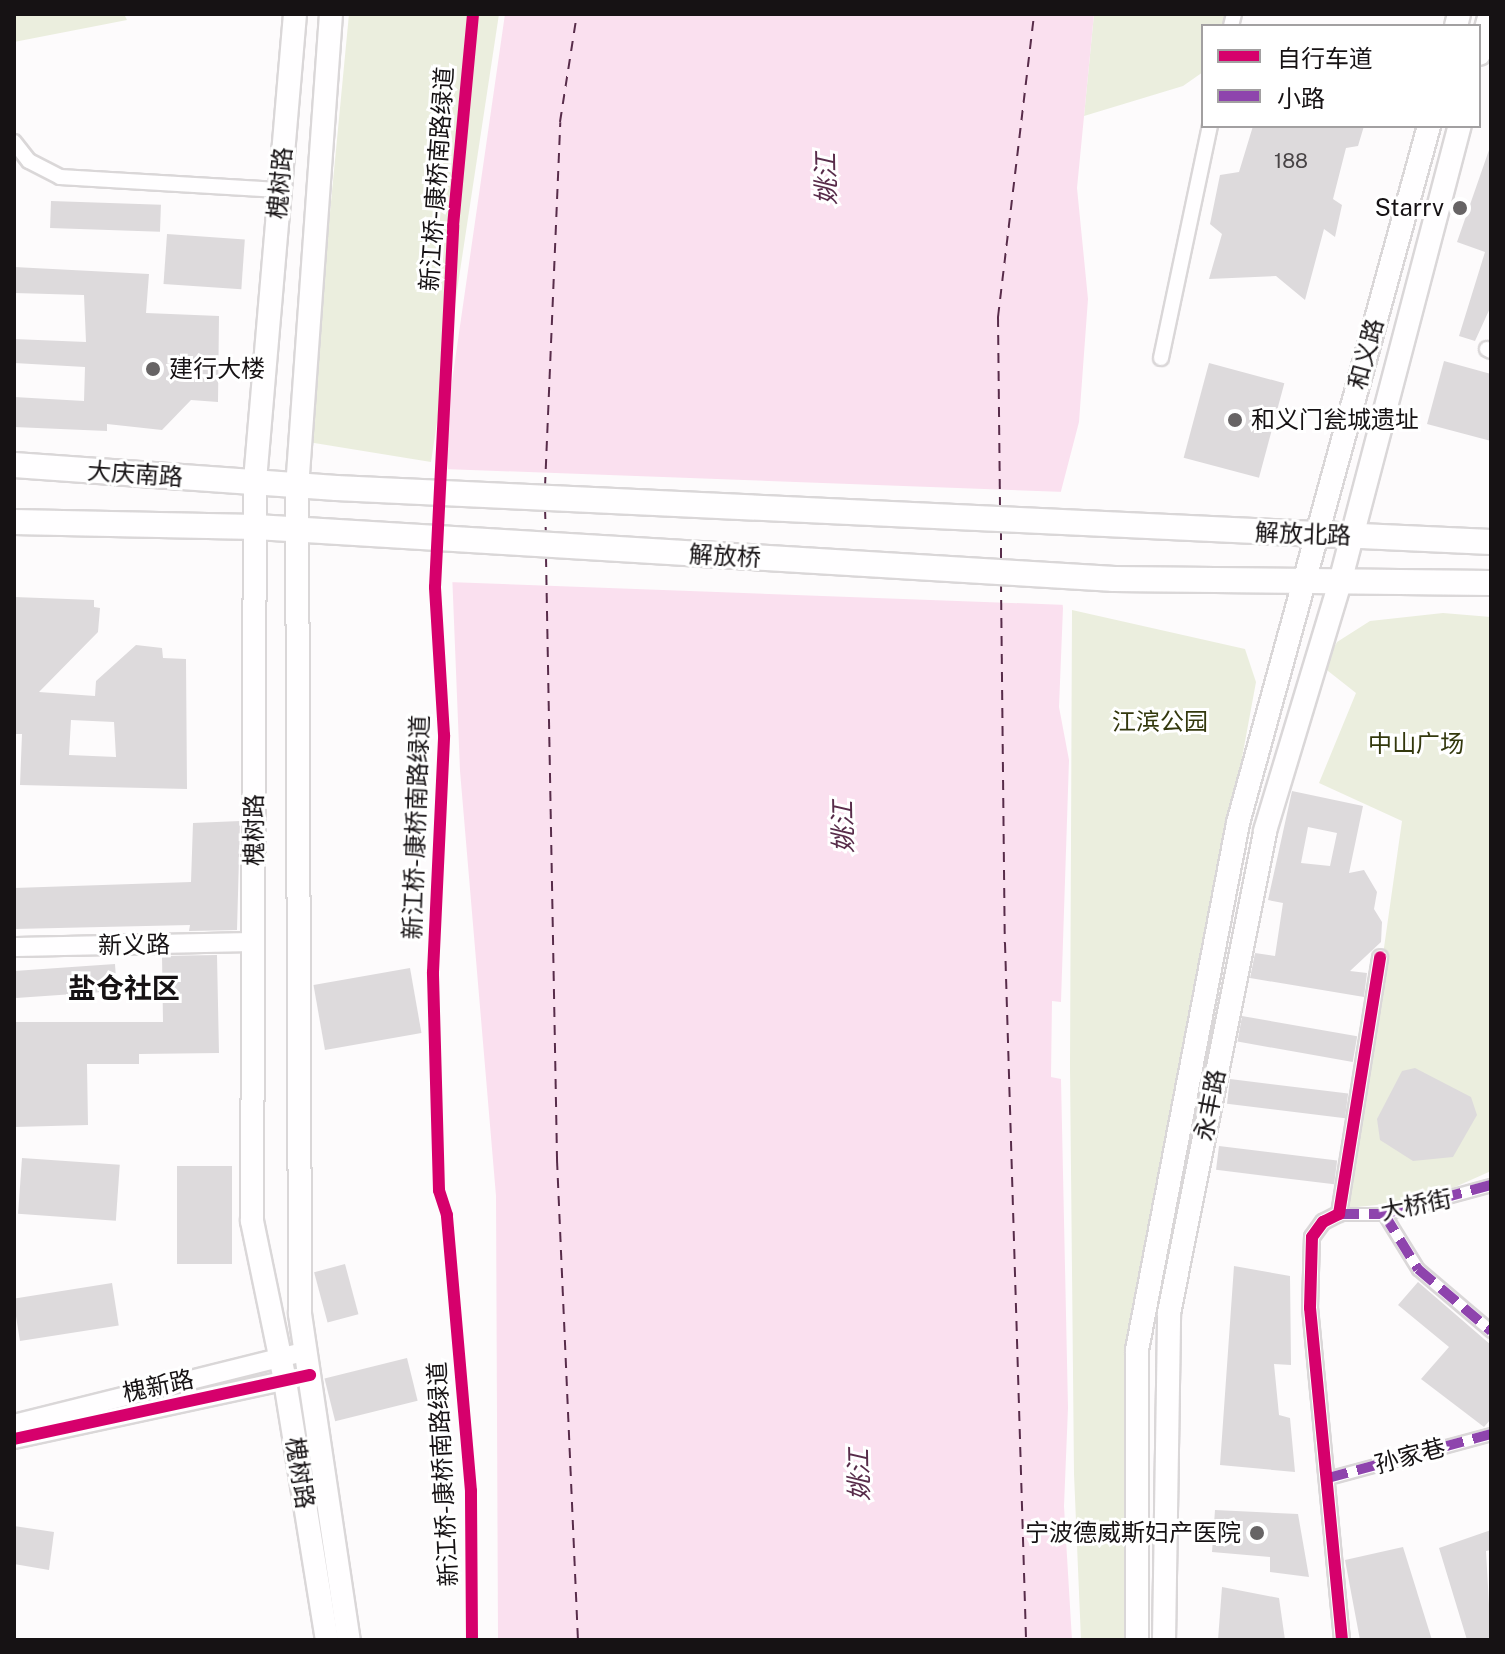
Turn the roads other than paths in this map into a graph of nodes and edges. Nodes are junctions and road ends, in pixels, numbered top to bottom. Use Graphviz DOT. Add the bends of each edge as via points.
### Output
graph roads {
  1 [pos="295,14"];
  2 [pos="331,14"];
  3 [pos="1490,14"];
  4 [pos="1481,47"];
  5 [pos="1210,128"];
  6 [pos="1428,128"];
  7 [pos="1459,128"];
  8 [pos="14,142"];
  9 [pos="279,190"];
  10 [pos="1161,358"];
  11 [pos="14,465"];
  12 [pos="255,482"];
  13 [pos="297,485"];
  14 [pos="14,522"];
  15 [pos="1115,526"];
  16 [pos="256,527"];
  17 [pos="298,530"];
  18 [pos="1316,535"];
  19 [pos="1352,536"];
  20 [pos="1491,542"];
  21 [pos="1114,579"];
  22 [pos="1302,582"];
  23 [pos="1340,582"];
  24 [pos="1491,583"];
  25 [pos="254,942"];
  26 [pos="14,947"];
  27 [pos="1380,957"];
  28 [pos="1491,1185"];
  29 [pos="1339,1214"];
  30 [pos="1384,1214"];
  31 [pos="1491,1331"];
  32 [pos="306,1351"];
  33 [pos="283,1370"];
  34 [pos="310,1375"];
  35 [pos="14,1424"];
  36 [pos="1491,1434"];
  37 [pos="14,1439"];
  38 [pos="1328,1478"];
  39 [pos="327,1640"];
  40 [pos="349,1640"];
  41 [pos="1137,1640"];
  42 [pos="1164,1640"];
  43 [pos="1342,1640"];
  1 -- 9 [label="main road, 槐树路"];
  2 -- 13 [label="main road, 槐树路"];
  3 -- 4 [label="main road"];
  5 -- 10 [label="street"];
  6 -- 18 [label="main road, 和义路"];
  7 -- 19 [label="main road, 和义路"];
  8 -- 9 [label="street" via="29,161 60,177"];
  9 -- 12 [label="main road, 槐树路"];
  11 -- 12 [label="main road, 大庆南路"];
  12 -- 13 [label="main road, 大庆南路"];
  12 -- 16 [label="main road, 槐树路"];
  13 -- 15 [label="main road, 解放桥"];
  13 -- 17 [label="main road, 槐树路"];
  14 -- 16 [label="main road, 大庆南路"];
  15 -- 18 [label="main road, 解放北路"];
  16 -- 17 [label="main road, 大庆南路"];
  16 -- 25 [label="main road, 槐树路"];
  17 -- 21 [label="main road, 解放桥"];
  17 -- 32 [label="main road, 槐树路" via="300,1314"];
  18 -- 19 [label="main road, 解放北路"];
  18 -- 22 [label="main road, 和义路"];
  19 -- 20 [label="main road, 解放北路"];
  19 -- 23 [label="main road, 和义路"];
  21 -- 22 [label="main road, 解放北路"];
  22 -- 23 [label="main road, 解放北路"];
  22 -- 41 [label="main road, 永丰路" via="1238,823 1137,1350"];
  23 -- 24 [label="main road, 解放北路"];
  23 -- 42 [label="main road, 永丰路" via="1265,831 1169,1313"];
  25 -- 26 [label="street, 新义路"];
  25 -- 33 [label="main road, 槐树路" via="252,1221"];
  27 -- 29 [label="street"];
  28 -- 30 [label="street, 大桥街"];
  29 -- 30 [label="street, 大桥街"];
  29 -- 38 [label="street" via="1323,1222 1312,1237 1310,1308"];
  30 -- 31 [label="street" via="1418,1269"];
  32 -- 33 [label="street, 槐新路"];
  32 -- 34 [label="main road, 槐树路"];
  33 -- 34 [label="street, 槐新路"];
  33 -- 35 [label="street, 槐新路"];
  33 -- 37 [label="street, 槐新路"];
  33 -- 39 [label="main road, 槐树路"];
  34 -- 40 [label="main road, 槐树路"];
  36 -- 38 [label="street, 孙家巷"];
  38 -- 43 [label="street"];
}
